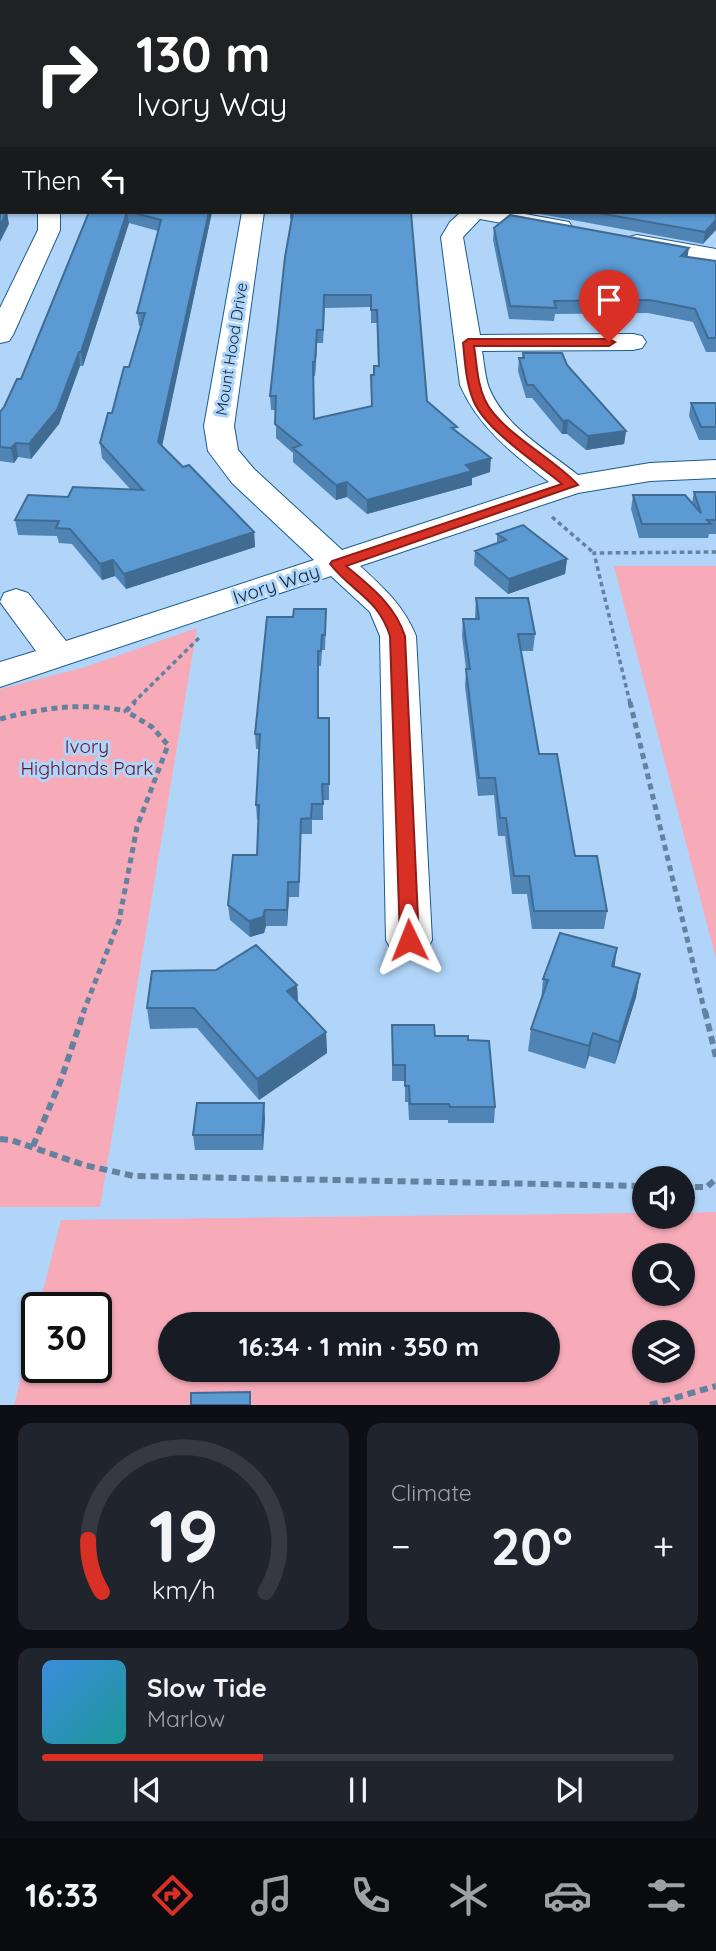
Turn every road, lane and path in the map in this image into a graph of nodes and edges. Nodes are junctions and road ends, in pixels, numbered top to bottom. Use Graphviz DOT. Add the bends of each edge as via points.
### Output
graph roads {
  1 [pos="49,214"];
  2 [pos="253,214"];
  3 [pos="472,214"];
  4 [pos="490,214"];
  5 [pos="584,232"];
  6 [pos="611,237"];
  7 [pos="716,256"];
  8 [pos="0,335"];
  9 [pos="633,342"];
  10 [pos="468,343"];
  11 [pos="716,469"];
  12 [pos="572,485"];
  13 [pos="546,512"];
  14 [pos="716,552"];
  15 [pos="594,553"];
  16 [pos="337,564"];
  17 [pos="16,600"];
  18 [pos="206,632"];
  19 [pos="59,656"];
  20 [pos="0,675"];
  21 [pos="126,711"];
  22 [pos="0,719"];
  23 [pos="409,940"];
  24 [pos="716,1057"];
  25 [pos="0,1139"];
  26 [pos="33,1146"];
  27 [pos="716,1179"];
  28 [pos="632,1186"];
  29 [pos="695,1188"];
  30 [pos="716,1386"];
  31 [pos="650,1405"];
  1 -- 8 [label="street" via="49,230"];
  2 -- 16 [label="street, Mount Hood Drive" via="219,426 223,452"];
  3 -- 10 [label="street" via="452,237"];
  4 -- 5 [label="street"];
  6 -- 7 [label="street"];
  9 -- 10 [label="street"];
  10 -- 12 [label="street" via="480,404 497,424"];
  11 -- 12 [label="street, Ivory Way" via="636,473"];
  12 -- 16 [label="street, Ivory Way"];
  13 -- 15 [label="path"];
  14 -- 15 [label="path"];
  15 -- 24 [label="path"];
  16 -- 19 [label="street, Ivory Way"];
  16 -- 23 [label="street, Mount Hood Drive" via="382,605 398,636"];
  17 -- 19 [label="street"];
  18 -- 21 [label="path"];
  19 -- 20 [label="street, Ivory Way"];
  21 -- 22 [label="path" via="84,706"];
  21 -- 26 [label="path" via="152,727 168,745 137,827 119,921"];
  25 -- 26 [label="path"];
  26 -- 28 [label="path" via="84,1165 134,1176"];
  27 -- 29 [label="path" via="706,1188"];
  30 -- 31 [label="path"];
}
